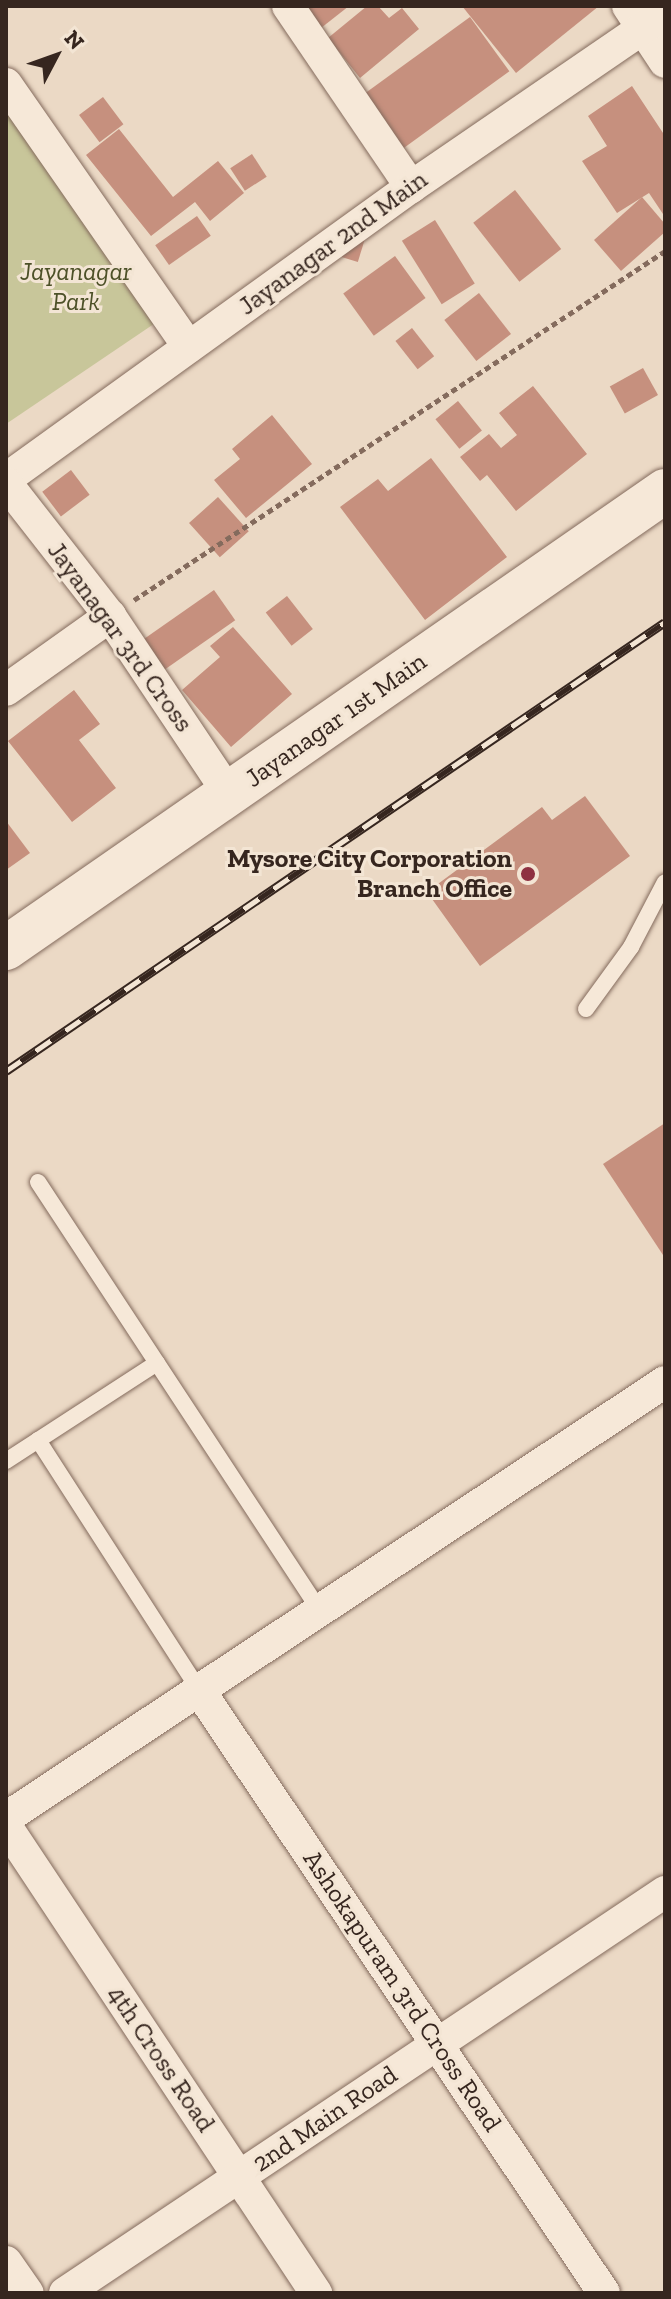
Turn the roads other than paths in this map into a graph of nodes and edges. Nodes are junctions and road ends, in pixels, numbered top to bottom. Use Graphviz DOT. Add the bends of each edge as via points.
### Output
graph roads {
  1 [pos="288,6"];
  2 [pos="645,16"];
  3 [pos="665,62"];
  4 [pos="6,84"];
  5 [pos="411,187"];
  6 [pos="189,347"];
  7 [pos="6,481"];
  8 [pos="665,491"];
  9 [pos="110,616"];
  10 [pos="6,690"];
  11 [pos="229,794"];
  12 [pos="665,882"];
  13 [pos="6,948"];
  14 [pos="586,1009"];
  15 [pos="38,1182"];
  16 [pos="157,1363"];
  17 [pos="665,1382"];
  18 [pos="38,1440"];
  19 [pos="6,1461"];
  20 [pos="320,1611"];
  21 [pos="199,1690"];
  22 [pos="6,1818"];
  23 [pos="6,1826"];
  24 [pos="660,1905"];
  25 [pos="437,2044"];
  26 [pos="238,2177"];
  27 [pos="6,2262"];
  28 [pos="28,2293"];
  29 [pos="65,2293"];
  30 [pos="316,2293"];
  31 [pos="604,2293"];
  1 -- 5 [label="street"];
  2 -- 3 [label="street"];
  2 -- 5 [label="street, Jayanagar 2nd Main"];
  4 -- 6 [label="street"];
  5 -- 6 [label="street, Jayanagar 2nd Main"];
  6 -- 7 [label="street, Jayanagar 2nd Main"];
  7 -- 9 [label="street, Jayanagar 3rd Cross"];
  8 -- 11 [label="street, Jayanagar 1st Main"];
  9 -- 10 [label="street"];
  9 -- 11 [label="street, Jayanagar 3rd Cross"];
  11 -- 13 [label="street, Jayanagar 1st Main"];
  12 -- 14 [label="lane" via="631,947"];
  15 -- 16 [label="lane"];
  16 -- 18 [label="lane"];
  16 -- 20 [label="lane"];
  17 -- 20 [label="street"];
  18 -- 19 [label="lane"];
  18 -- 21 [label="lane"];
  20 -- 21 [label="street"];
  21 -- 22 [label="street"];
  21 -- 25 [label="street, Ashokapuram 3rd Cross Road"];
  23 -- 26 [label="street, 4th Cross Road"];
  24 -- 25 [label="street, 2nd Main Road"];
  25 -- 26 [label="street, 2nd Main Road"];
  25 -- 31 [label="street, Ashokapuram 3rd Cross Road"];
  26 -- 29 [label="street, 2nd Main Road"];
  26 -- 30 [label="street, 4th Cross Road"];
  27 -- 28 [label="street"];
}
